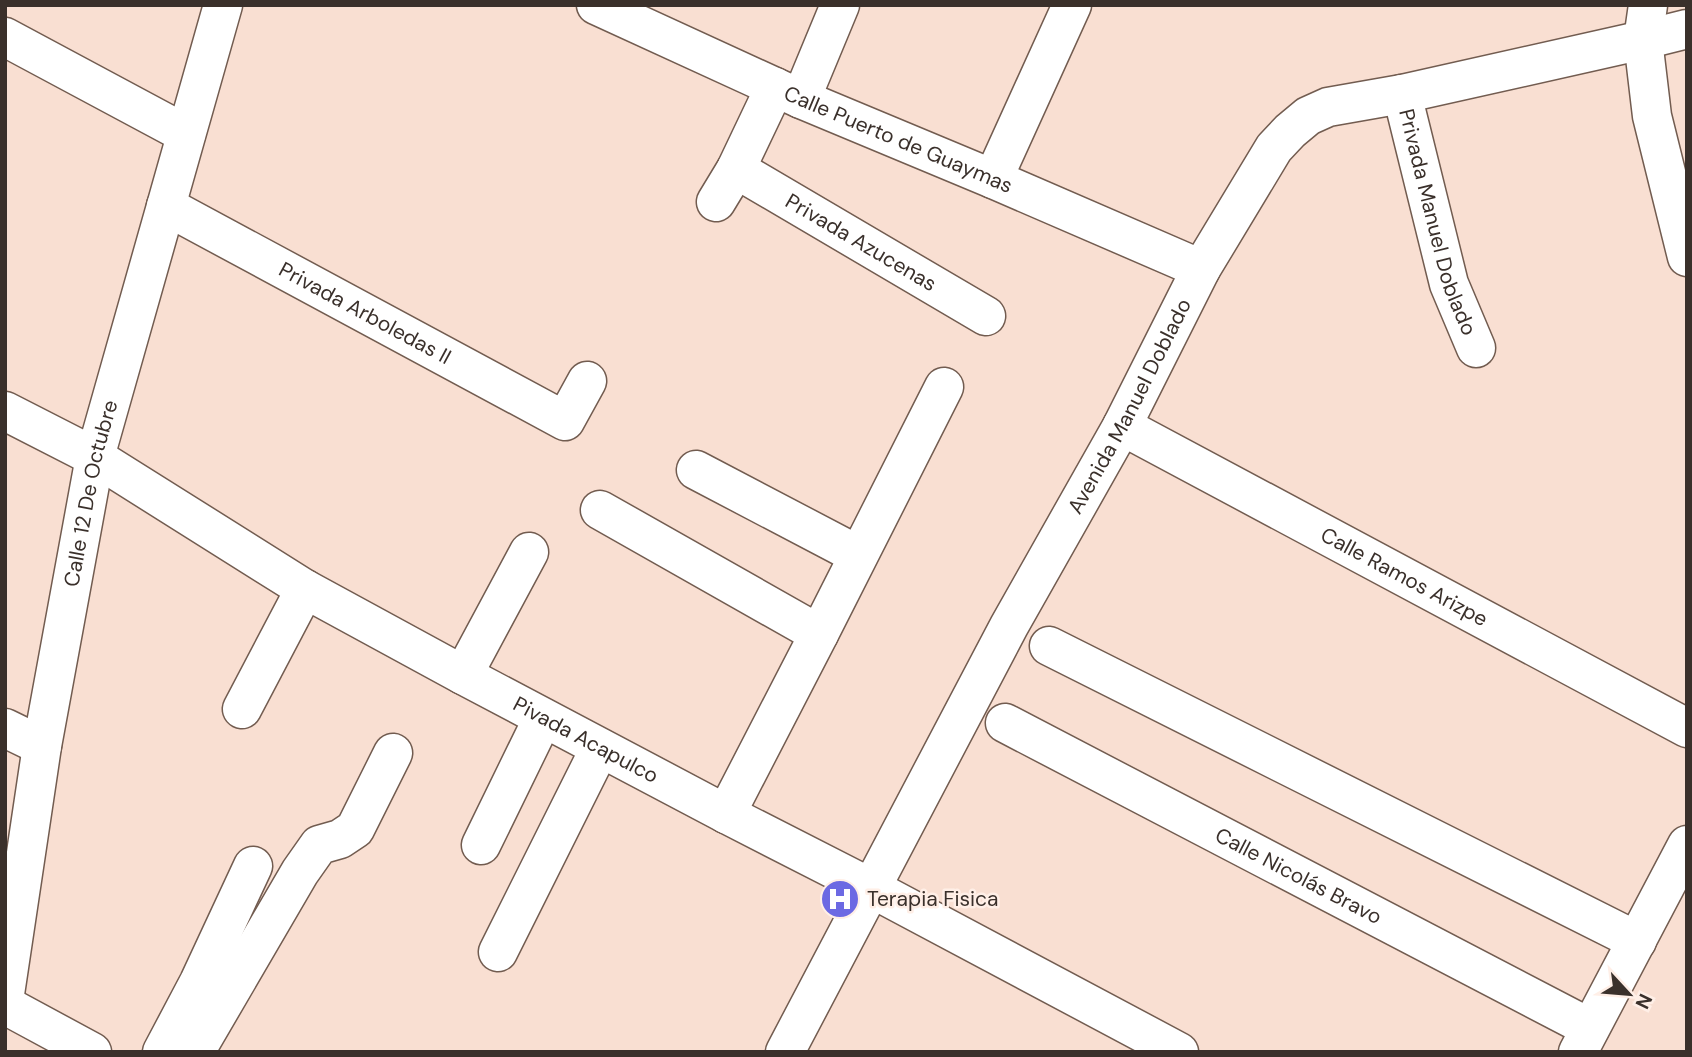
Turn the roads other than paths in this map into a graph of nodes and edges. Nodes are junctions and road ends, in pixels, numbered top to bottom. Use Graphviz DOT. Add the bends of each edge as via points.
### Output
graph roads {
  1 [pos="223,5"];
  2 [pos="596,5"];
  3 [pos="840,5"];
  4 [pos="1072,5"];
  5 [pos="1646,23"];
  6 [pos="1687,29"];
  7 [pos="5,37"];
  8 [pos="788,93"];
  9 [pos="1402,94"];
  10 [pos="186,134"];
  11 [pos="736,169"];
  12 [pos="993,179"];
  13 [pos="716,202"];
  14 [pos="166,206"];
  15 [pos="1687,257"];
  16 [pos="1201,269"];
  17 [pos="986,316"];
  18 [pos="1476,348"];
  19 [pos="587,381"];
  20 [pos="944,387"];
  21 [pos="5,411"];
  22 [pos="1122,426"];
  23 [pos="94,457"];
  24 [pos="696,470"];
  25 [pos="600,510"];
  26 [pos="529,552"];
  27 [pos="859,555"];
  28 [pos="305,589"];
  29 [pos="820,634"];
  30 [pos="1049,646"];
  31 [pos="463,675"];
  32 [pos="242,709"];
  33 [pos="543,718"];
  34 [pos="1005,723"];
  35 [pos="5,728"];
  36 [pos="1687,728"];
  37 [pos="42,746"];
  38 [pos="600,748"];
  39 [pos="393,754"];
  40 [pos="726,814"];
  41 [pos="481,845"];
  42 [pos="1687,845"];
  43 [pos="253,866"];
  44 [pos="871,888"];
  45 [pos="1637,941"];
  46 [pos="498,952"];
  47 [pos="5,994"];
  48 [pos="5,1005"];
  49 [pos="1584,1040"];
  50 [pos="92,1052"];
  51 [pos="162,1052"];
  52 [pos="195,1052"];
  53 [pos="785,1052"];
  54 [pos="1179,1052"];
  1 -- 10 [label="street, Calle 12 De Octubre"];
  2 -- 8 [label="street, Calle Puerto de Guaymas"];
  3 -- 8 [label="street"];
  4 -- 12 [label="street"];
  5 -- 6 [label="street, Avenida Manuel Doblado"];
  5 -- 9 [label="street, Avenida Manuel Doblado"];
  5 -- 15 [label="street" via="1653,116"];
  7 -- 10 [label="street"];
  8 -- 11 [label="street"];
  8 -- 12 [label="street, Calle Puerto de Guaymas"];
  9 -- 16 [label="street, Avenida Manuel Doblado" via="1328,107 1290,131 1274,148"];
  9 -- 18 [label="street, Privada Manuel Doblado" via="1449,284"];
  10 -- 14 [label="street, Calle 12 De Octubre"];
  11 -- 13 [label="street"];
  11 -- 17 [label="street, Privada Azucenas"];
  12 -- 16 [label="street, Calle Puerto de Guaymas"];
  14 -- 19 [label="street, Privada Arboledas II" via="565,421"];
  14 -- 23 [label="street, Calle 12 De Octubre"];
  16 -- 22 [label="street, Avenida Manuel Doblado"];
  20 -- 27 [label="street"];
  21 -- 23 [label="street, Pivada Acapulco"];
  22 -- 36 [label="street, Calle Ramos Arizpe"];
  22 -- 44 [label="street, Avenida Manuel Doblado" via="1009,626"];
  23 -- 28 [label="street, Pivada Acapulco"];
  23 -- 37 [label="street, Calle 12 De Octubre"];
  24 -- 27 [label="street"];
  25 -- 29 [label="street"];
  26 -- 31 [label="street"];
  27 -- 29 [label="street"];
  28 -- 31 [label="street, Pivada Acapulco"];
  28 -- 32 [label="street"];
  29 -- 40 [label="street"];
  30 -- 45 [label="street"];
  31 -- 33 [label="street, Pivada Acapulco"];
  33 -- 38 [label="street, Pivada Acapulco"];
  33 -- 41 [label="street"];
  34 -- 49 [label="street, Calle Nicolás Bravo"];
  35 -- 37 [label="street"];
  37 -- 47 [label="street, Calle 12 De Octubre"];
  38 -- 40 [label="street, Pivada Acapulco"];
  38 -- 46 [label="street"];
  39 -- 52 [label="street" via="355,829 319,845 299,872"];
  40 -- 44 [label="street, Pivada Acapulco"];
  42 -- 45 [label="street"];
  43 -- 51 [label="street"];
  44 -- 53 [label="street, Avenida Manuel Doblado"];
  44 -- 54 [label="street, Pivada Acapulco"];
  45 -- 49 [label="street"];
  48 -- 50 [label="street"];
}
